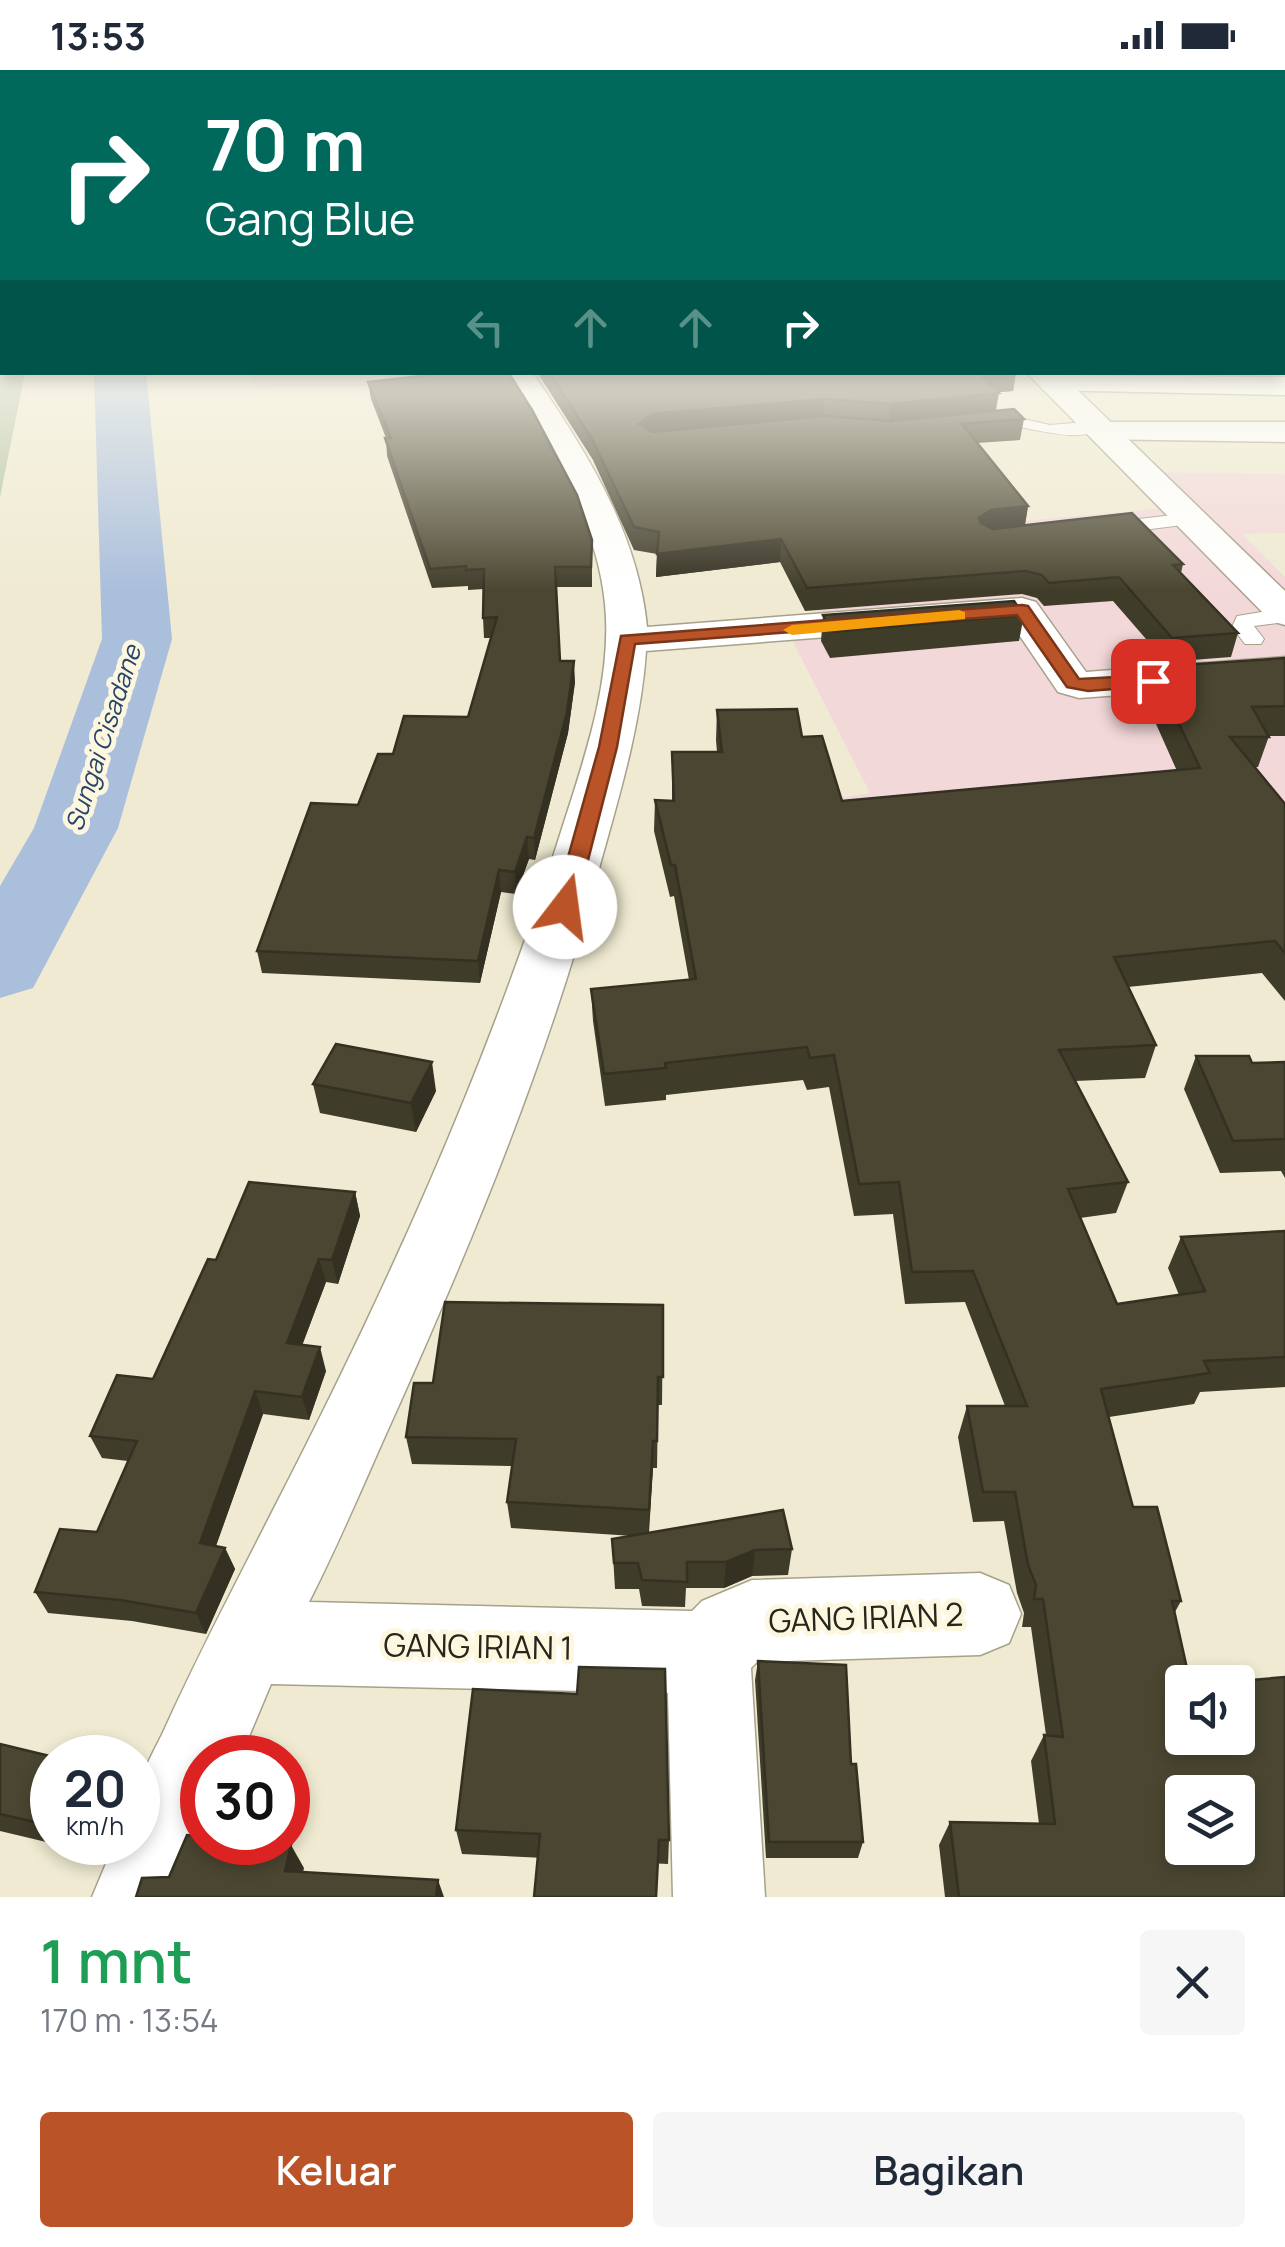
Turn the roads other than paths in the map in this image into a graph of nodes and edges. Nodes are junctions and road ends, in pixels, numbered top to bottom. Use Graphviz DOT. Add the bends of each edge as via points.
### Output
graph roads {
  1 [pos="548,420"];
  2 [pos="1091,420"];
  3 [pos="959,426"];
  4 [pos="1100,429"];
  5 [pos="1285,432"];
  6 [pos="1191,519"];
  7 [pos="1081,532"];
  8 [pos="1285,614"];
  9 [pos="1253,639"];
  10 [pos="627,640"];
  11 [pos="1285,670"];
  12 [pos="980,1614"];
  13 [pos="246,1642"];
  14 [pos="709,1653"];
  15 [pos="138,1897"];
  16 [pos="719,1897"];
  1 -- 10 [label="street" via="575,462 618,569"];
  2 -- 4 [label="street"];
  3 -- 4 [label="lane" via="1011,421 1050,430"];
  4 -- 5 [label="street"];
  4 -- 6 [label="street"];
  6 -- 7 [label="lane"];
  6 -- 8 [label="street"];
  8 -- 9 [label="lane" via="1245,621"];
  10 -- 11 [label="street" via="1022,610 1079,685"];
  10 -- 13 [label="street" via="603,765 521,1038 450,1214"];
  12 -- 14 [label="street, GANG IRIAN 2" via="752,1621 731,1630"];
  13 -- 14 [label="street, GANG IRIAN 1"];
  13 -- 15 [label="street"];
  14 -- 16 [label="street"];
}
